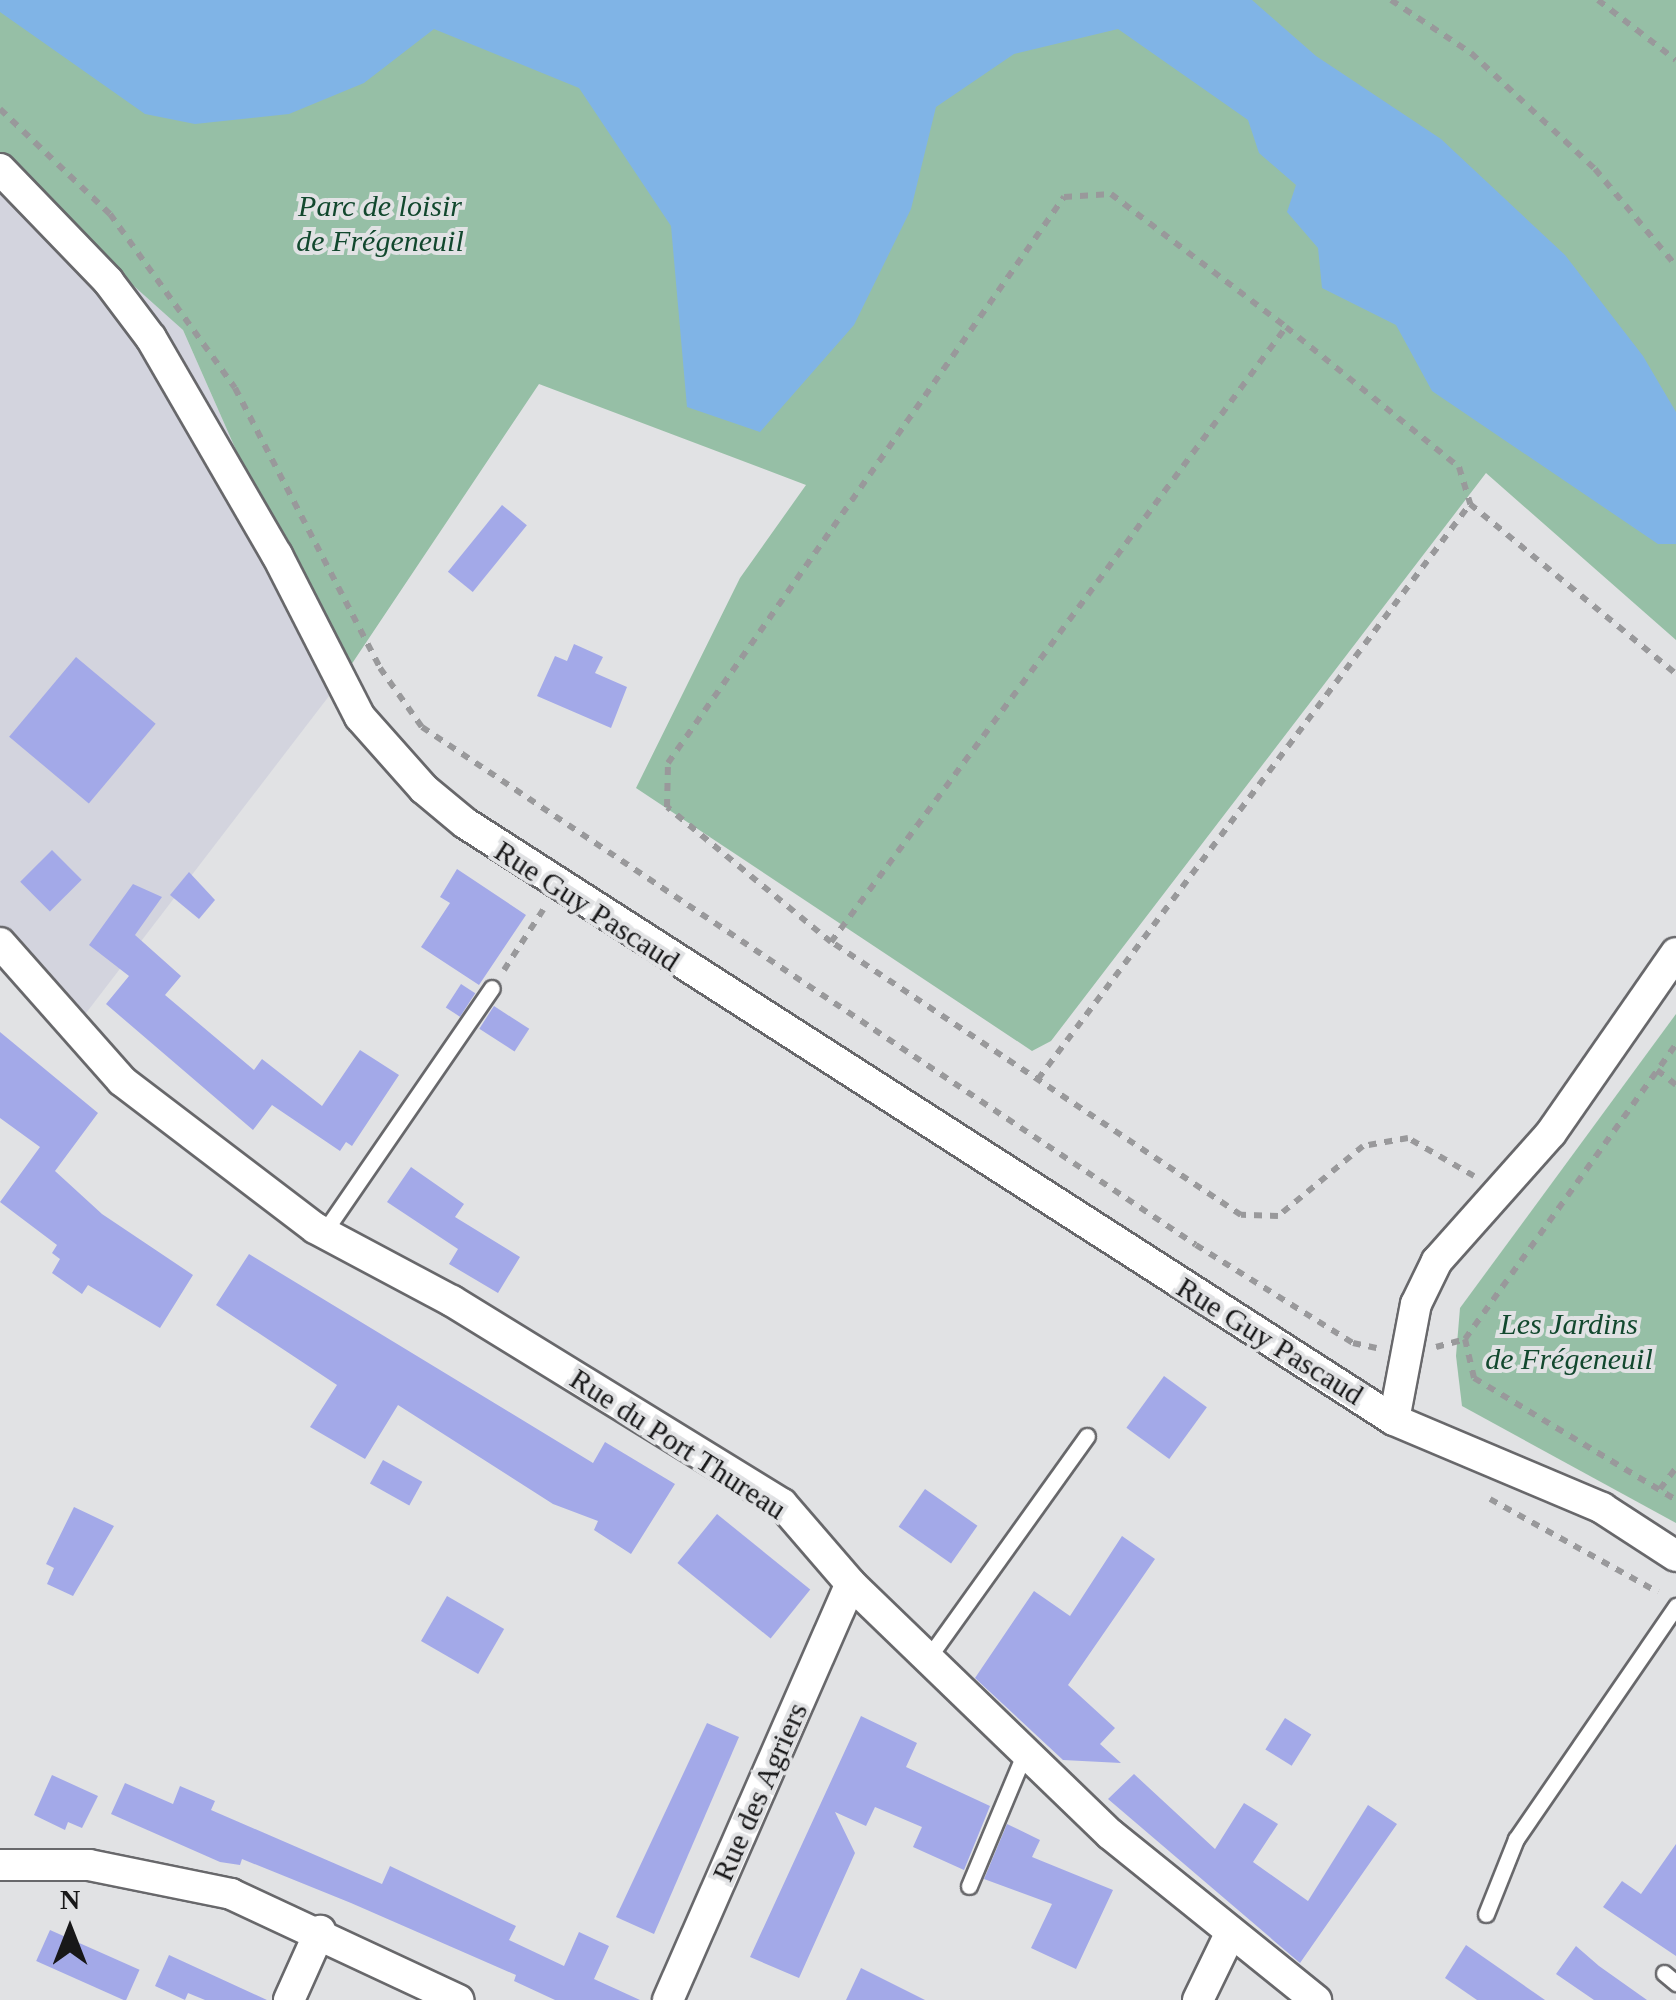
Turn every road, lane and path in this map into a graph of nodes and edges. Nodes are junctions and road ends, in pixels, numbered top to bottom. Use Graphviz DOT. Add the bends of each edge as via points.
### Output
graph roads {
  1 [pos="1391,0"];
  2 [pos="1598,0"];
  3 [pos="1676,60"];
  4 [pos="0,109"];
  5 [pos="0,170"];
  6 [pos="1676,266"];
  7 [pos="1286,328"];
  8 [pos="1470,504"];
  9 [pos="1676,674"];
  10 [pos="558,888"];
  11 [pos="830,942"];
  12 [pos="0,943"];
  13 [pos="1676,953"];
  14 [pos="492,988"];
  15 [pos="1676,1044"];
  16 [pos="1657,1070"];
  17 [pos="1038,1079"];
  18 [pos="1676,1085"];
  19 [pos="1498,1190"];
  20 [pos="324,1232"];
  21 [pos="1465,1339"];
  22 [pos="1408,1355"];
  23 [pos="1394,1420"];
  24 [pos="1088,1436"];
  25 [pos="1676,1468"];
  26 [pos="1660,1490"];
  27 [pos="1676,1500"];
  28 [pos="1676,1556"];
  29 [pos="851,1584"];
  30 [pos="1676,1606"];
  31 [pos="928,1658"];
  32 [pos="1025,1752"];
  33 [pos="0,1865"];
  34 [pos="968,1886"];
  35 [pos="1486,1914"];
  36 [pos="320,1931"];
  37 [pos="1230,1934"];
  38 [pos="290,2000"];
  39 [pos="458,2000"];
  40 [pos="668,2000"];
  41 [pos="1198,2000"];
  42 [pos="1316,2000"];
  1 -- 6 [label="path" via="1471,53 1595,169"];
  2 -- 3 [label="path"];
  4 -- 22 [label="path" via="110,214 235,388 380,668 422,727 1196,1245 1353,1343"];
  5 -- 10 [label="street, Rue Guy Pascaud" via="108,281 151,338 259,523 360,717 424,789"];
  7 -- 8 [label="path" via="1459,467"];
  7 -- 11 [label="path"];
  7 -- 11 [label="path" via="1111,194 1064,196 668,763 667,808"];
  8 -- 9 [label="path"];
  8 -- 17 [label="path"];
  10 -- 14 [label="path"];
  10 -- 23 [label="street, Rue Guy Pascaud"];
  11 -- 17 [label="path"];
  12 -- 20 [label="street, Rue du Port Thureau" via="122,1081"];
  13 -- 19 [label="street, Rue Guy Pascaud" via="1550,1133"];
  14 -- 20 [label="lane"];
  15 -- 16 [label="path"];
  16 -- 18 [label="path"];
  16 -- 21 [label="path"];
  17 -- 19 [label="path" via="1242,1215 1278,1216 1363,1146 1408,1138"];
  19 -- 22 [label="street, Rue Guy Pascaud" via="1437,1261 1416,1304"];
  20 -- 29 [label="street, Rue du Port Thureau" via="452,1301 782,1504"];
  21 -- 22 [label="path"];
  21 -- 26 [label="path" via="1474,1378"];
  22 -- 23 [label="street, Rue Guy Pascaud"];
  23 -- 28 [label="street, Rue Guy Pascaud" via="1602,1508"];
  24 -- 31 [label="lane"];
  25 -- 26 [label="path"];
  26 -- 27 [label="path"];
  29 -- 31 [label="street, Rue du Port Thureau"];
  29 -- 40 [label="street, Rue des Agriers"];
  30 -- 35 [label="lane" via="1516,1838"];
  31 -- 32 [label="street, Rue du Port Thureau"];
  32 -- 34 [label="lane"];
  32 -- 37 [label="street, Rue du Port Thureau"];
  33 -- 36 [label="street" via="89,1865 179,1882 231,1894"];
  36 -- 38 [label="street"];
  36 -- 39 [label="street"];
  37 -- 41 [label="street"];
  37 -- 42 [label="street, Rue du Port Thureau"];
}
